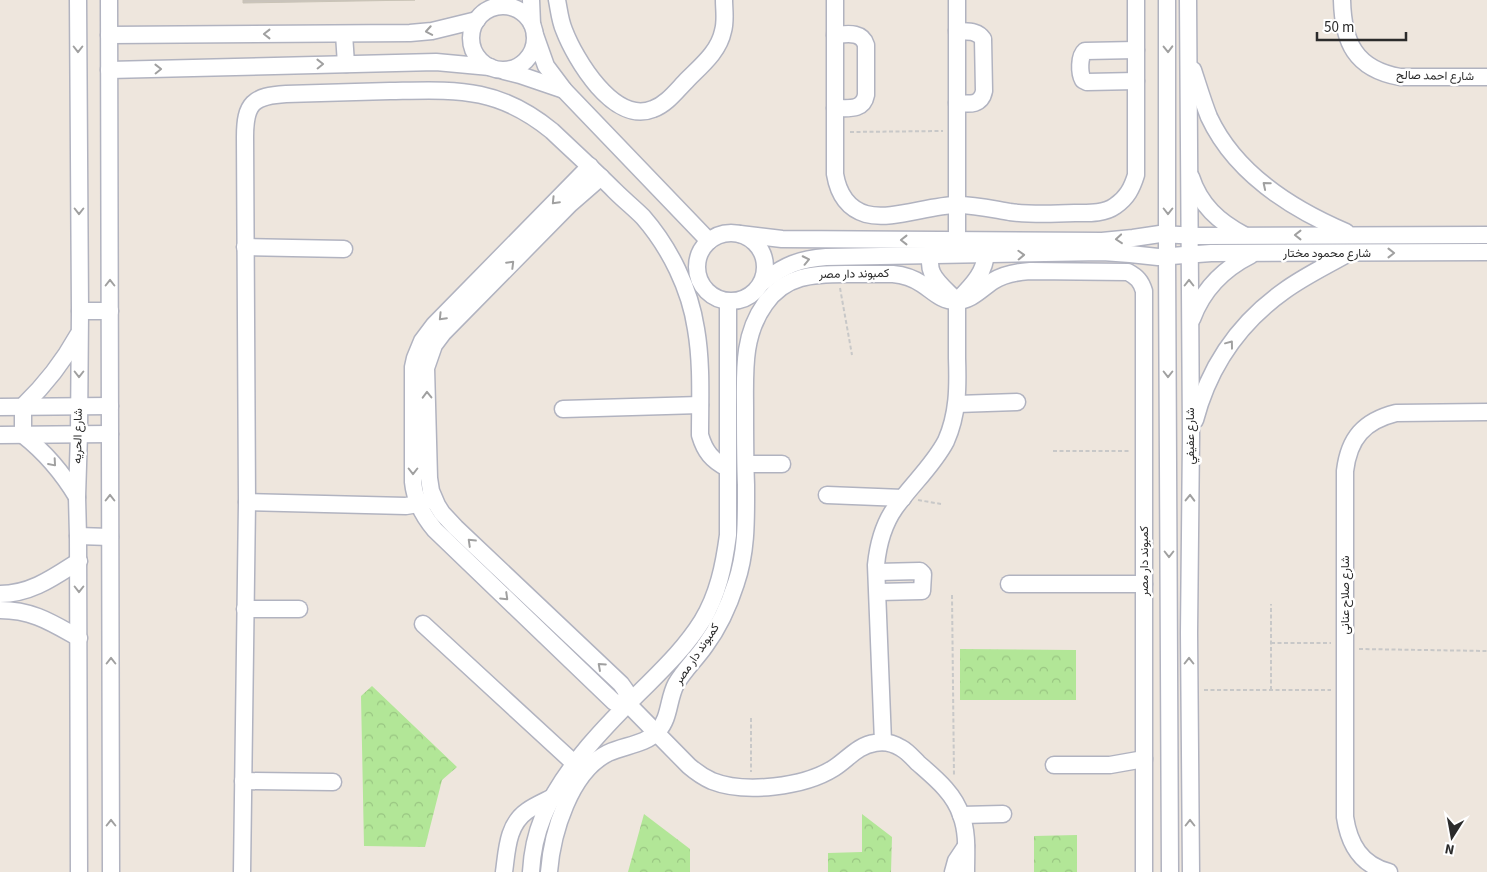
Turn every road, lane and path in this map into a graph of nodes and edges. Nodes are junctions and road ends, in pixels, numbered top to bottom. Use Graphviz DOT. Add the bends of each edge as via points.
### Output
graph roads {
  1 [pos="78,0"];
  2 [pos="109,0"];
  3 [pos="531,0"];
  4 [pos="557,0"];
  5 [pos="724,0"];
  6 [pos="835,0"];
  7 [pos="957,0"];
  8 [pos="1136,0"];
  9 [pos="1167,0"];
  10 [pos="1188,0"];
  11 [pos="1342,0"];
  12 [pos="482,11"];
  13 [pos="534,30"];
  14 [pos="957,31"];
  15 [pos="344,34"];
  16 [pos="835,35"];
  17 [pos="109,36"];
  18 [pos="1136,50"];
  19 [pos="1188,57"];
  20 [pos="346,64"];
  21 [pos="495,69"];
  22 [pos="109,70"];
  23 [pos="1487,77"];
  24 [pos="1136,81"];
  25 [pos="564,90"];
  26 [pos="957,103"];
  27 [pos="835,108"];
  28 [pos="957,130"];
  29 [pos="835,133"];
  30 [pos="1189,170"];
  31 [pos="595,171"];
  32 [pos="957,205"];
  33 [pos="740,234"];
  34 [pos="1168,234"];
  35 [pos="1244,234"];
  36 [pos="1189,235"];
  37 [pos="1353,235"];
  38 [pos="1487,235"];
  39 [pos="939,240"];
  40 [pos="957,240"];
  41 [pos="709,241"];
  42 [pos="245,247"];
  43 [pos="984,248"];
  44 [pos="344,249"];
  45 [pos="1487,252"];
  46 [pos="1254,253"];
  47 [pos="1348,253"];
  48 [pos="1189,255"];
  49 [pos="930,256"];
  50 [pos="1167,257"];
  51 [pos="837,274"];
  52 [pos="763,282"];
  53 [pos="957,301"];
  54 [pos="728,302"];
  55 [pos="80,311"];
  56 [pos="110,311"];
  57 [pos="1189,326"];
  58 [pos="79,334"];
  59 [pos="852,355"];
  60 [pos="1144,387"];
  61 [pos="1016,402"];
  62 [pos="957,404"];
  63 [pos="700,405"];
  64 [pos="0,406"];
  65 [pos="22,406"];
  66 [pos="79,406"];
  67 [pos="110,406"];
  68 [pos="563,409"];
  69 [pos="1487,412"];
  70 [pos="79,433"];
  71 [pos="110,434"];
  72 [pos="0,435"];
  73 [pos="23,435"];
  74 [pos="1191,437"];
  75 [pos="1135,450"];
  76 [pos="1053,451"];
  77 [pos="746,464"];
  78 [pos="782,464"];
  79 [pos="727,468"];
  80 [pos="828,495"];
  81 [pos="77,497"];
  82 [pos="903,498"];
  83 [pos="426,501"];
  84 [pos="247,502"];
  85 [pos="941,504"];
  86 [pos="78,536"];
  87 [pos="110,537"];
  88 [pos="1144,552"];
  89 [pos="79,561"];
  90 [pos="877,572"];
  91 [pos="1009,584"];
  92 [pos="1144,584"];
  93 [pos="878,592"];
  94 [pos="6,593"];
  95 [pos="952,596"];
  96 [pos="1271,604"];
  97 [pos="245,609"];
  98 [pos="299,609"];
  99 [pos="6,611"];
  100 [pos="423,624"];
  101 [pos="1189,633"];
  102 [pos="1169,634"];
  103 [pos="79,638"];
  104 [pos="1271,643"];
  105 [pos="1345,646"];
  106 [pos="1487,651"];
  107 [pos="1189,690"];
  108 [pos="1271,690"];
  109 [pos="1345,690"];
  110 [pos="628,704"];
  111 [pos="751,718"];
  112 [pos="657,732"];
  113 [pos="883,742"];
  114 [pos="1144,759"];
  115 [pos="575,764"];
  116 [pos="1054,765"];
  117 [pos="243,781"];
  118 [pos="333,782"];
  119 [pos="752,787"];
  120 [pos="551,798"];
  121 [pos="1144,805"];
  122 [pos="958,808"];
  123 [pos="1003,814"];
  124 [pos="966,846"];
  125 [pos="1190,854"];
  126 [pos="79,872"];
  127 [pos="111,872"];
  128 [pos="242,872"];
  129 [pos="504,872"];
  130 [pos="531,872"];
  131 [pos="549,872"];
  132 [pos="953,872"];
  133 [pos="966,872"];
  134 [pos="1136,872"];
  135 [pos="1144,872"];
  136 [pos="1170,872"];
  137 [pos="1191,872"];
  138 [pos="1198,872"];
  139 [pos="1389,872"];
  1 -- 55 [label="street, شارع الحريه, one-way"];
  2 -- 17 [label="street"];
  3 -- 13 [label="street"];
  4 -- 5 [label="street" via="563,29 581,64 615,103 626,110 639,112 663,104 710,56 724,30"];
  6 -- 16 [label="street"];
  7 -- 14 [label="street"];
  8 -- 18 [label="street"];
  9 -- 34 [label="street, شارع عفيفي, one-way"];
  10 -- 19 [label="street, شارع عفيفي"];
  11 -- 23 [label="street, شارع احمد صالح" via="1349,43 1365,63 1376,70 1400,77"];
  12 -- 13 [label="street" via="504,6 516,9 526,15"];
  12 -- 15 [label="street, one-way" via="432,31"];
  12 -- 21 [label="street" via="472,30 471,41 480,61"];
  13 -- 21 [label="street" via="530,57 512,69"];
  13 -- 25 [label="street" via="546,66"];
  14 -- 26 [label="street"];
  14 -- 26 [label="street" via="976,32 983,39 984,91 975,103"];
  15 -- 17 [label="street, one-way"];
  15 -- 20 [label="street"];
  16 -- 27 [label="street"];
  16 -- 27 [label="street" via="858,35 863,39 866,45 866,87 861,106"];
  17 -- 22 [label="street"];
  18 -- 24 [label="street"];
  18 -- 24 [label="street" via="1085,51 1081,56 1081,75 1087,82"];
  19 -- 30 [label="street, شارع عفيفي"];
  37 -- 19 [label="street, one-way" via="1319,221 1291,204 1244,166 1210,117"];
  20 -- 21 [label="street" via="436,62"];
  22 -- 20 [label="street, one-way"];
  21 -- 25 [label="street"];
  56 -- 22 [label="street, one-way"];
  24 -- 32 [label="street" via="1136,175 1132,188 1114,207 1102,212 1036,214"];
  25 -- 41 [label="street"];
  26 -- 28 [label="street"];
  27 -- 29 [label="street"];
  28 -- 29 [label="path"];
  28 -- 32 [label="street"];
  29 -- 32 [label="street" via="837,187 854,208 866,214 886,215"];
  30 -- 35 [label="street" via="1194,186 1208,209 1228,226"];
  30 -- 36 [label="street, شارع عفيفي"];
  31 -- 42 [label="street" via="540,121 485,95 447,90 268,95 253,104 246,120"];
  31 -- 63 [label="street" via="643,217 682,280 700,352"];
  31 -- 83 [label="street" via="434,325 422,341 415,358 413,376 413,482"];
  32 -- 40 [label="street"];
  39 -- 33 [label="street, one-way" via="782,239"];
  33 -- 41 [label="street" via="729,233"];
  33 -- 52 [label="street" via="760,247 765,258"];
  34 -- 36 [label="street, شارع محمود مختار"];
  34 -- 43 [label="street, شارع محمود مختار, one-way"];
  34 -- 50 [label="street, شارع عفيفي"];
  35 -- 36 [label="street, شارع محمود مختار"];
  37 -- 35 [label="street, شارع محمود مختار, one-way"];
  36 -- 48 [label="street, شارع عفيفي"];
  37 -- 38 [label="street, شارع محمود مختار"];
  39 -- 40 [label="street"];
  39 -- 49 [label="street"];
  40 -- 43 [label="street"];
  41 -- 54 [label="street" via="698,258 698,278 710,294"];
  42 -- 44 [label="street"];
  42 -- 84 [label="street"];
  43 -- 49 [label="street"];
  43 -- 50 [label="street, شارع محمود مختار, one-way"];
  43 -- 53 [label="street" via="984,264 977,278"];
  47 -- 45 [label="street, شارع محمود مختار, one-way"];
  46 -- 47 [label="street, شارع محمود مختار"];
  46 -- 48 [label="street, شارع محمود مختار"];
  46 -- 57 [label="street" via="1236,262 1206,290"];
  74 -- 47 [label="street, one-way" via="1211,376 1242,328 1285,290"];
  48 -- 50 [label="street, شارع محمود مختار"];
  57 -- 48 [label="street, شارع عفيفي, one-way"];
  52 -- 49 [label="street, one-way" via="792,263 809,258"];
  49 -- 53 [label="street" via="932,273"];
  50 -- 102 [label="street, شارع عفيفي, one-way"];
  51 -- 53 [label="street, كمبوند دار مصر" via="903,275 922,283 942,298"];
  51 -- 59 [label="path"];
  51 -- 77 [label="street, كمبوند دار مصر" via="807,276 789,282 770,298 756,319 745,363"];
  52 -- 54 [label="street" via="749,298"];
  53 -- 60 [label="street, كمبوند دار مصر" via="970,298 993,281 1017,272 1128,272 1136,276 1144,291"];
  53 -- 62 [label="street"];
  54 -- 79 [label="street"];
  55 -- 56 [label="street"];
  55 -- 58 [label="street, شارع الحريه"];
  56 -- 67 [label="street"];
  57 -- 74 [label="street, شارع عفيفي"];
  58 -- 65 [label="street" via="54,373"];
  58 -- 66 [label="street, شارع الحريه, one-way"];
  60 -- 75 [label="street" via="1136,413"];
  60 -- 88 [label="street, كمبوند دار مصر"];
  61 -- 62 [label="street"];
  62 -- 82 [label="street" via="946,440 937,456"];
  63 -- 68 [label="street"];
  63 -- 79 [label="street" via="703,446 709,456"];
  64 -- 65 [label="street"];
  65 -- 66 [label="street"];
  65 -- 73 [label="street"];
  66 -- 67 [label="street"];
  66 -- 70 [label="street, شارع الحريه"];
  67 -- 71 [label="street"];
  69 -- 105 [label="street, شارع صلاح عنانى" via="1382,416 1360,432 1352,444 1345,471"];
  70 -- 71 [label="street"];
  70 -- 73 [label="street"];
  70 -- 81 [label="street, شارع الحريه"];
  87 -- 71 [label="street, one-way"];
  72 -- 73 [label="street"];
  73 -- 81 [label="street, one-way" via="54,462"];
  101 -- 74 [label="street, شارع عفيفي, one-way"];
  75 -- 76 [label="path"];
  75 -- 88 [label="street" via="1134,524"];
  77 -- 78 [label="street"];
  77 -- 112 [label="street, كمبوند دار مصر" via="744,549 736,582 724,615 675,686 665,721"];
  79 -- 110 [label="street" via="728,535 713,600 690,639"];
  80 -- 82 [label="street"];
  81 -- 86 [label="street, شارع الحريه"];
  82 -- 85 [label="path"];
  82 -- 90 [label="street" via="881,536"];
  83 -- 84 [label="street" via="400,506"];
  83 -- 110 [label="street" via="425,518 435,530 614,702"];
  84 -- 97 [label="street"];
  86 -- 87 [label="street"];
  86 -- 89 [label="street, شارع الحريه"];
  127 -- 87 [label="street, one-way"];
  88 -- 92 [label="street, كمبوند دار مصر"];
  89 -- 94 [label="street" via="34,588"];
  89 -- 103 [label="street, شارع الحريه, one-way"];
  90 -- 93 [label="street"];
  90 -- 93 [label="street" via="920,571 923,574 922,591"];
  91 -- 92 [label="street"];
  92 -- 114 [label="street, كمبوند دار مصر"];
  93 -- 113 [label="street"];
  94 -- 99 [label="street" via="17,597 18,603"];
  95 -- 122 [label="path"];
  96 -- 104 [label="path"];
  97 -- 98 [label="street"];
  97 -- 117 [label="street"];
  99 -- 103 [label="street" via="43,618"];
  100 -- 115 [label="street"];
  101 -- 102 [label="street"];
  107 -- 101 [label="street, شارع عفيفي, one-way"];
  102 -- 136 [label="street, شارع عفيفي"];
  103 -- 126 [label="street, شارع الحريه"];
  104 -- 105 [label="path"];
  104 -- 108 [label="path"];
  105 -- 106 [label="path"];
  105 -- 109 [label="street, شارع صلاح عنانى"];
  107 -- 108 [label="path"];
  125 -- 107 [label="street, شارع عفيفي, one-way"];
  108 -- 109 [label="path"];
  109 -- 139 [label="street, شارع صلاح عنانى" via="1347,830 1360,855 1370,864"];
  110 -- 112 [label="street"];
  110 -- 115 [label="street"];
  111 -- 119 [label="path"];
  112 -- 119 [label="street" via="700,775 725,785"];
  112 -- 131 [label="street" via="641,742 606,754 587,770 560,816"];
  113 -- 119 [label="street" via="874,742 859,749 818,777 782,786"];
  113 -- 122 [label="street" via="903,749 945,788"];
  114 -- 116 [label="street" via="1110,765"];
  114 -- 121 [label="street, كمبوند دار مصر"];
  115 -- 120 [label="street"];
  117 -- 118 [label="street"];
  117 -- 128 [label="street"];
  120 -- 129 [label="street" via="528,810 517,821 510,835"];
  120 -- 130 [label="street" via="536,838"];
  121 -- 134 [label="street" via="1137,836"];
  121 -- 135 [label="street, كمبوند دار مصر"];
  122 -- 123 [label="street"];
  122 -- 124 [label="street"];
  124 -- 132 [label="street"];
  124 -- 133 [label="street"];
  125 -- 137 [label="street, شارع عفيفي"];
  125 -- 138 [label="street"];
}
